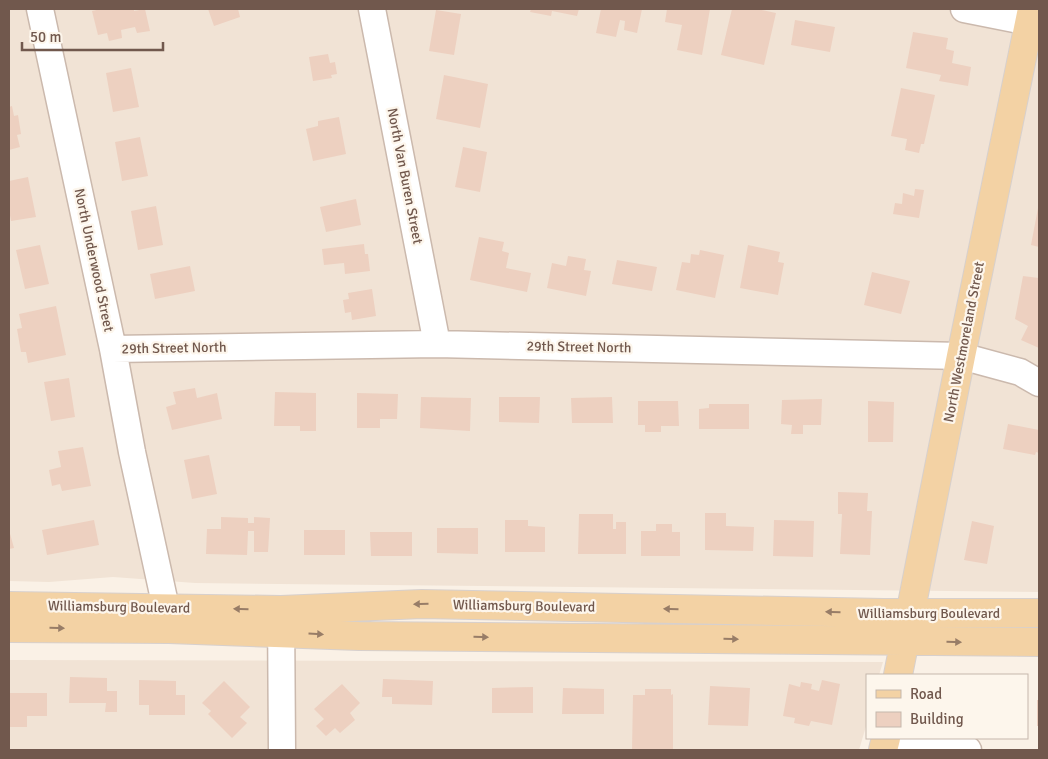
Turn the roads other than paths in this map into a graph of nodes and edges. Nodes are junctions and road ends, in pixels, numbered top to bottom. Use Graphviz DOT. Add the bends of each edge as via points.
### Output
graph roads {
  1 [pos="40,9"];
  2 [pos="372,9"];
  3 [pos="964,9"];
  4 [pos="1033,18"];
  5 [pos="437,344"];
  6 [pos="113,349"];
  7 [pos="961,356"];
  8 [pos="1039,383"];
  9 [pos="9,606"];
  10 [pos="761,611"];
  11 [pos="911,614"];
  12 [pos="1039,614"];
  13 [pos="168,619"];
  14 [pos="281,621"];
  15 [pos="9,628"];
  16 [pos="761,640"];
  17 [pos="905,641"];
  18 [pos="1039,642"];
  19 [pos="898,674"];
  20 [pos="905,739"];
  21 [pos="282,750"];
  22 [pos="968,750"];
  1 -- 6 [label="street, North Underwood Street"];
  2 -- 5 [label="street, North Van Buren Street"];
  3 -- 4 [label="street"];
  4 -- 7 [label="main road, North Westmoreland Street"];
  5 -- 6 [label="street, 29th Street North"];
  5 -- 7 [label="street, 29th Street North"];
  6 -- 13 [label="street, North Underwood Street"];
  7 -- 8 [label="street, 29th Street North" via="1020,372"];
  7 -- 11 [label="main road, North Westmoreland Street"];
  9 -- 13 [label="main road, Williamsburg Boulevard"];
  11 -- 10 [label="main road, Williamsburg Boulevard, one-way"];
  10 -- 14 [label="main road, Williamsburg Boulevard, one-way" via="422,604"];
  10 -- 16 [label="street"];
  11 -- 12 [label="main road, Williamsburg Boulevard"];
  11 -- 17 [label="main road, North Westmoreland Street"];
  13 -- 14 [label="main road, Williamsburg Boulevard"];
  15 -- 13 [label="main road, Williamsburg Boulevard, one-way"];
  14 -- 16 [label="main road, Williamsburg Boulevard, one-way" via="359,636"];
  14 -- 21 [label="street"];
  16 -- 17 [label="main road, Williamsburg Boulevard"];
  17 -- 18 [label="main road, Williamsburg Boulevard, one-way"];
  17 -- 19 [label="main road, North Westmoreland Street"];
  20 -- 22 [label="street"];
}
